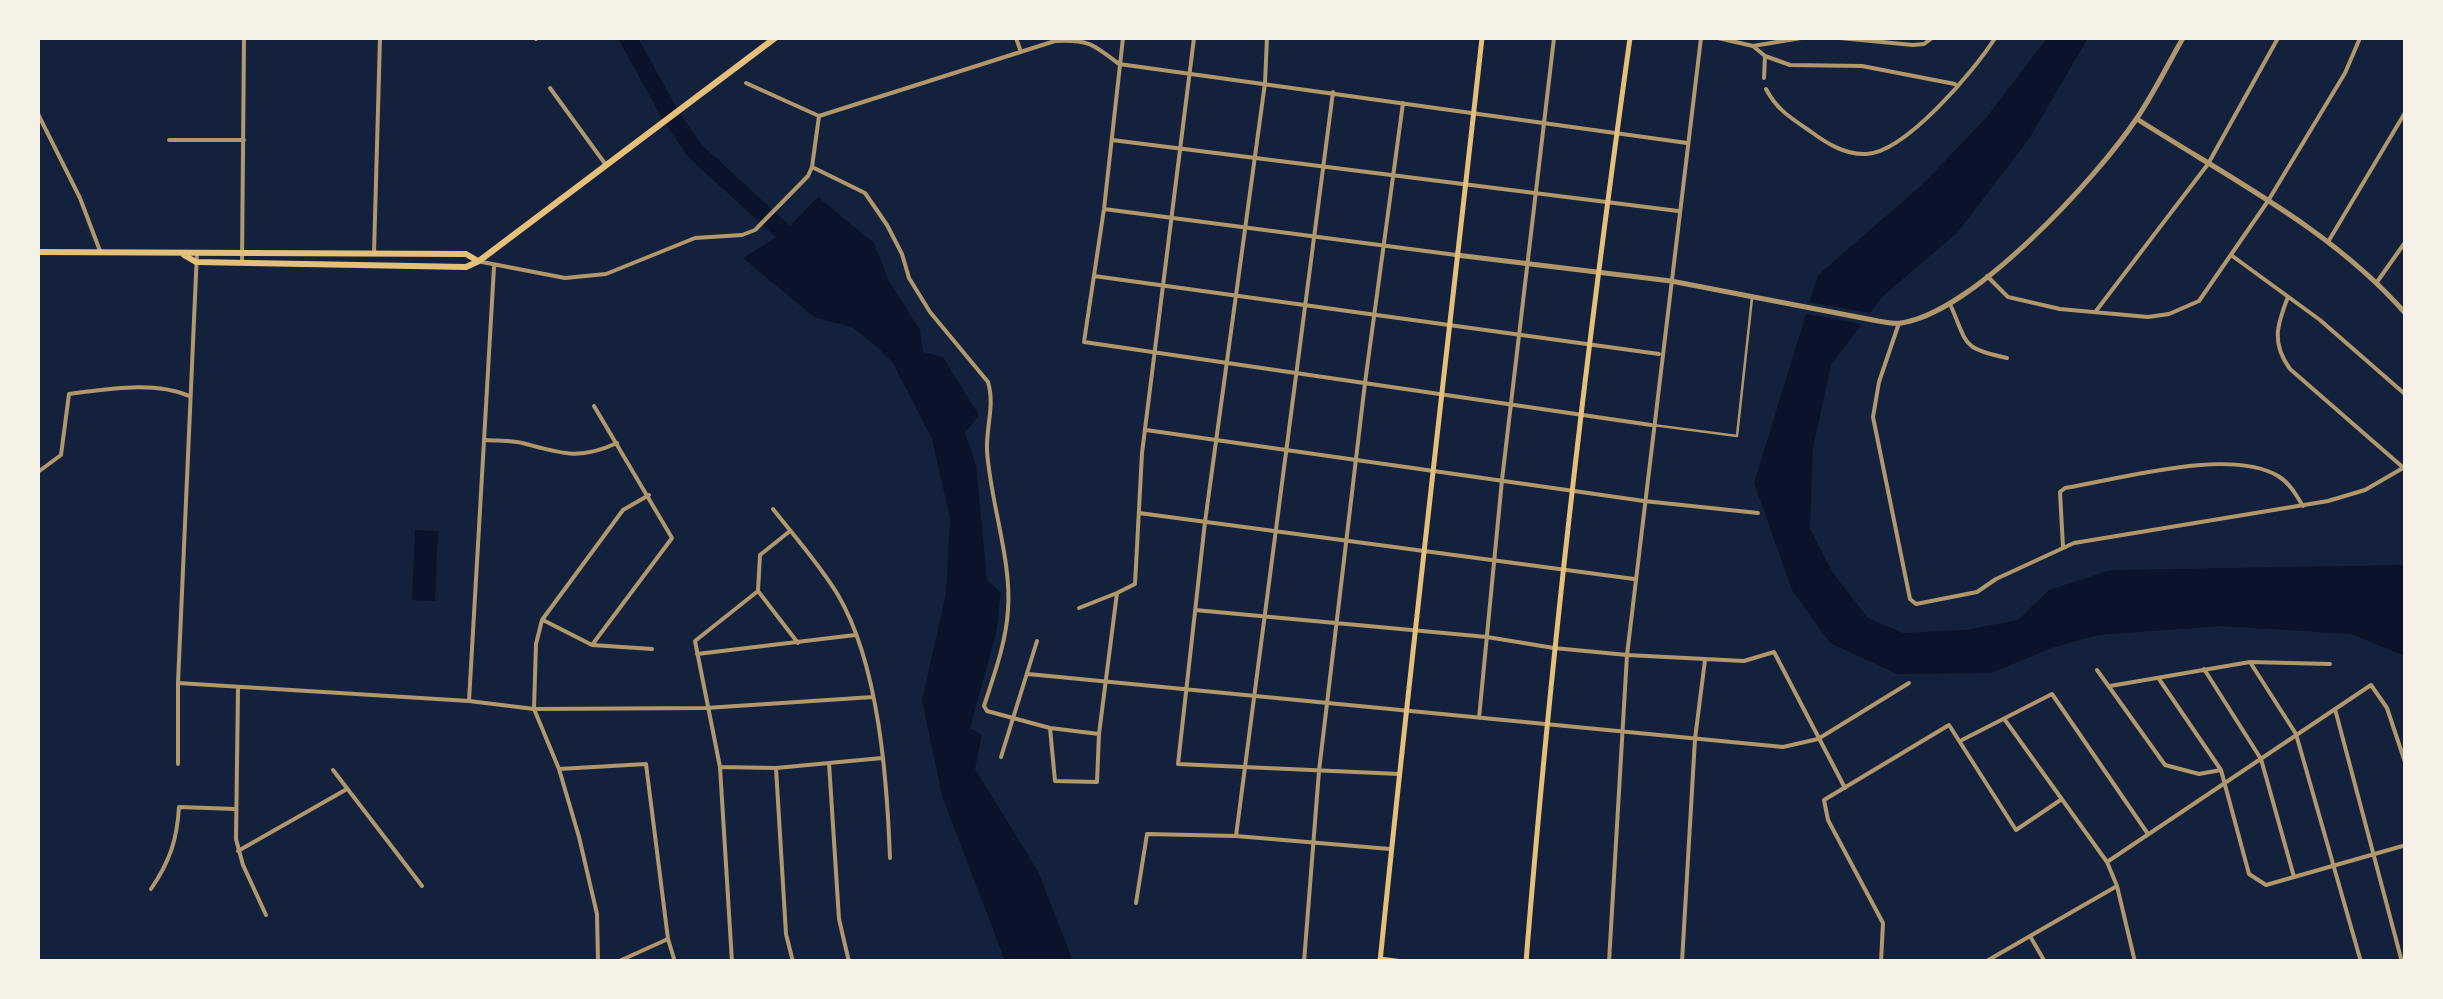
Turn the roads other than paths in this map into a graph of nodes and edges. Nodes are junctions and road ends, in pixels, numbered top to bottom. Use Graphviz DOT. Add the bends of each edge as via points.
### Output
graph roads {
  1 [pos="244,38"];
  2 [pos="380,38"];
  3 [pos="775,38"];
  4 [pos="1016,38"];
  5 [pos="1123,38"];
  6 [pos="1194,38"];
  7 [pos="1267,38"];
  8 [pos="1482,38"];
  9 [pos="1554,38"];
  10 [pos="1630,38"];
  11 [pos="1701,38"];
  12 [pos="1718,38"];
  13 [pos="1800,38"];
  14 [pos="1840,38"];
  15 [pos="1932,38"];
  16 [pos="1994,38"];
  17 [pos="2183,38"];
  18 [pos="2278,38"];
  19 [pos="2360,38"];
  20 [pos="1088,39"];
  21 [pos="1753,46"];
  22 [pos="1021,52"];
  23 [pos="1765,56"];
  24 [pos="1119,64"];
  25 [pos="1190,74"];
  26 [pos="1764,78"];
  27 [pos="746,83"];
  28 [pos="1265,83"];
  29 [pos="1956,84"];
  30 [pos="550,88"];
  31 [pos="1766,89"];
  32 [pos="1333,92"];
  33 [pos="1403,102"];
  34 [pos="2406,111"];
  35 [pos="38,114"];
  36 [pos="1474,114"];
  37 [pos="818,116"];
  38 [pos="2137,119"];
  39 [pos="1543,123"];
  40 [pos="1616,133"];
  41 [pos="168,140"];
  42 [pos="245,140"];
  43 [pos="1112,140"];
  44 [pos="1687,143"];
  45 [pos="1181,149"];
  46 [pos="1256,158"];
  47 [pos="2208,164"];
  48 [pos="606,166"];
  49 [pos="1324,166"];
  50 [pos="812,167"];
  51 [pos="1395,175"];
  52 [pos="1467,184"];
  53 [pos="1536,193"];
  54 [pos="2268,200"];
  55 [pos="1606,202"];
  56 [pos="1104,209"];
  57 [pos="1678,211"];
  58 [pos="1172,216"];
  59 [pos="1246,226"];
  60 [pos="1314,236"];
  61 [pos="2406,241"];
  62 [pos="2328,242"];
  63 [pos="1384,246"];
  64 [pos="38,252"];
  65 [pos="197,252"];
  66 [pos="242,252"];
  67 [pos="374,253"];
  68 [pos="101,254"];
  69 [pos="184,254"];
  70 [pos="1456,255"];
  71 [pos="2231,255"];
  72 [pos="479,261"];
  73 [pos="196,262"];
  74 [pos="242,262"];
  75 [pos="1528,264"];
  76 [pos="494,267"];
  77 [pos="1598,274"];
  78 [pos="1094,276"];
  79 [pos="1987,276"];
  80 [pos="1670,282"];
  81 [pos="2378,282"];
  82 [pos="1162,284"];
  83 [pos="1235,294"];
  84 [pos="2288,296"];
  85 [pos="1752,297"];
  86 [pos="1950,304"];
  87 [pos="1305,305"];
  88 [pos="2096,310"];
  89 [pos="1375,314"];
  90 [pos="2406,314"];
  91 [pos="1899,323"];
  92 [pos="1448,325"];
  93 [pos="1519,333"];
  94 [pos="1589,342"];
  95 [pos="1154,352"];
  96 [pos="1661,354"];
  97 [pos="2007,358"];
  98 [pos="1227,363"];
  99 [pos="1296,373"];
  100 [pos="1365,383"];
  101 [pos="1441,394"];
  102 [pos="2406,394"];
  103 [pos="189,396"];
  104 [pos="1511,402"];
  105 [pos="594,406"];
  106 [pos="1581,416"];
  107 [pos="1652,425"];
  108 [pos="1146,430"];
  109 [pos="1218,438"];
  110 [pos="486,440"];
  111 [pos="617,442"];
  112 [pos="1286,448"];
  113 [pos="1357,458"];
  114 [pos="2404,469"];
  115 [pos="1432,470"];
  116 [pos="38,472"];
  117 [pos="1502,480"];
  118 [pos="1573,490"];
  119 [pos="649,495"];
  120 [pos="1644,501"];
  121 [pos="2303,506"];
  122 [pos="773,510"];
  123 [pos="1138,513"];
  124 [pos="1758,513"];
  125 [pos="1205,522"];
  126 [pos="790,531"];
  127 [pos="1274,532"];
  128 [pos="1347,543"];
  129 [pos="2063,547"];
  130 [pos="1424,553"];
  131 [pos="1494,563"];
  132 [pos="1563,570"];
  133 [pos="1635,579"];
  134 [pos="758,591"];
  135 [pos="1117,593"];
  136 [pos="1079,608"];
  137 [pos="1195,610"];
  138 [pos="1263,616"];
  139 [pos="542,620"];
  140 [pos="1337,624"];
  141 [pos="1415,630"];
  142 [pos="855,635"];
  143 [pos="1488,638"];
  144 [pos="1037,642"];
  145 [pos="798,643"];
  146 [pos="592,645"];
  147 [pos="1554,648"];
  148 [pos="652,649"];
  149 [pos="697,654"];
  150 [pos="1626,654"];
  151 [pos="1704,660"];
  152 [pos="2250,662"];
  153 [pos="2330,664"];
  154 [pos="2204,669"];
  155 [pos="2097,670"];
  156 [pos="1028,674"];
  157 [pos="2159,679"];
  158 [pos="178,683"];
  159 [pos="1910,683"];
  160 [pos="1106,684"];
  161 [pos="2110,686"];
  162 [pos="238,689"];
  163 [pos="1186,690"];
  164 [pos="1256,695"];
  165 [pos="873,697"];
  166 [pos="469,701"];
  167 [pos="1328,703"];
  168 [pos="534,708"];
  169 [pos="706,708"];
  170 [pos="2335,709"];
  171 [pos="1406,712"];
  172 [pos="1013,718"];
  173 [pos="1479,718"];
  174 [pos="2005,720"];
  175 [pos="1545,725"];
  176 [pos="1050,728"];
  177 [pos="1621,732"];
  178 [pos="1099,734"];
  179 [pos="2296,734"];
  180 [pos="1818,738"];
  181 [pos="1695,739"];
  182 [pos="1962,740"];
  183 [pos="1001,757"];
  184 [pos="882,758"];
  185 [pos="2260,759"];
  186 [pos="829,763"];
  187 [pos="178,764"];
  188 [pos="2406,765"];
  189 [pos="720,767"];
  190 [pos="1246,767"];
  191 [pos="776,768"];
  192 [pos="333,770"];
  193 [pos="558,770"];
  194 [pos="2221,770"];
  195 [pos="1319,771"];
  196 [pos="1399,774"];
  197 [pos="2226,783"];
  198 [pos="1846,788"];
  199 [pos="348,789"];
  200 [pos="2062,799"];
  201 [pos="237,809"];
  202 [pos="2148,835"];
  203 [pos="1236,836"];
  204 [pos="1312,844"];
  205 [pos="2406,845"];
  206 [pos="1390,848"];
  207 [pos="238,851"];
  208 [pos="2373,854"];
  209 [pos="890,858"];
  210 [pos="2107,862"];
  211 [pos="2334,865"];
  212 [pos="2294,876"];
  213 [pos="422,886"];
  214 [pos="2117,886"];
  215 [pos="151,889"];
  216 [pos="1136,903"];
  217 [pos="266,915"];
  218 [pos="2030,936"];
  219 [pos="668,939"];
  220 [pos="1380,960"];
  221 [pos="598,962"];
  222 [pos="617,962"];
  223 [pos="675,962"];
  224 [pos="732,962"];
  225 [pos="793,962"];
  226 [pos="849,962"];
  227 [pos="1304,962"];
  228 [pos="1403,962"];
  229 [pos="1526,962"];
  230 [pos="1609,962"];
  231 [pos="1682,962"];
  232 [pos="1881,962"];
  233 [pos="1986,962"];
  234 [pos="2045,962"];
  235 [pos="2135,962"];
  236 [pos="2360,962"];
  237 [pos="2402,962"];
  1 -- 42 [label="street"];
  2 -- 67 [label="street"];
  3 -- 48 [label="main road"];
  4 -- 22 [label="street"];
  5 -- 24 [label="street"];
  6 -- 25 [label="street"];
  7 -- 28 [label="street"];
  8 -- 36 [label="main road"];
  9 -- 39 [label="street"];
  10 -- 40 [label="main road"];
  11 -- 44 [label="street"];
  12 -- 21 [label="street"];
  13 -- 21 [label="street"];
  14 -- 15 [label="street" via="1913,45"];
  16 -- 29 [label="street"];
  17 -- 38 [label="street"];
  18 -- 47 [label="street"];
  19 -- 54 [label="street"];
  20 -- 22 [label="street"];
  20 -- 24 [label="street"];
  21 -- 23 [label="street"];
  22 -- 37 [label="street"];
  23 -- 26 [label="street"];
  23 -- 29 [label="street" via="1790,65 1862,66"];
  24 -- 25 [label="street"];
  24 -- 43 [label="street"];
  25 -- 28 [label="street"];
  25 -- 45 [label="street"];
  27 -- 37 [label="street"];
  28 -- 32 [label="street"];
  28 -- 46 [label="street"];
  29 -- 31 [label="street" via="1923,123 1869,154 1850,154 1815,136 1776,108"];
  30 -- 48 [label="street"];
  32 -- 33 [label="street"];
  32 -- 49 [label="street"];
  33 -- 36 [label="street"];
  33 -- 51 [label="street"];
  34 -- 62 [label="street"];
  35 -- 68 [label="street"];
  36 -- 39 [label="street"];
  36 -- 52 [label="main road"];
  37 -- 50 [label="street"];
  38 -- 47 [label="street"];
  38 -- 79 [label="street" via="2070,202"];
  39 -- 40 [label="street"];
  39 -- 53 [label="street"];
  40 -- 44 [label="street"];
  40 -- 55 [label="main road"];
  41 -- 42 [label="street"];
  42 -- 66 [label="street"];
  43 -- 45 [label="street"];
  43 -- 56 [label="street"];
  44 -- 57 [label="street"];
  45 -- 46 [label="street"];
  45 -- 58 [label="street"];
  46 -- 49 [label="street"];
  46 -- 59 [label="street"];
  47 -- 54 [label="street"];
  47 -- 88 [label="street"];
  48 -- 72 [label="main road"];
  49 -- 51 [label="street"];
  49 -- 60 [label="street"];
  50 -- 76 [label="street" via="760,227 742,234 695,238 606,274 565,278"];
  50 -- 172 [label="street" via="866,193 930,312 988,382 987,449 1008,608 984,706"];
  51 -- 52 [label="street"];
  51 -- 63 [label="street"];
  52 -- 53 [label="street"];
  52 -- 70 [label="main road"];
  53 -- 55 [label="street"];
  53 -- 75 [label="street"];
  54 -- 62 [label="street"];
  54 -- 71 [label="street"];
  55 -- 57 [label="street"];
  55 -- 77 [label="main road"];
  56 -- 58 [label="street"];
  56 -- 78 [label="street"];
  57 -- 80 [label="street"];
  58 -- 59 [label="street"];
  58 -- 82 [label="street"];
  59 -- 60 [label="street"];
  59 -- 83 [label="street"];
  60 -- 63 [label="street"];
  60 -- 87 [label="street"];
  61 -- 81 [label="street"];
  62 -- 81 [label="street"];
  63 -- 70 [label="street"];
  63 -- 89 [label="street"];
  64 -- 68 [label="main road"];
  65 -- 66 [label="main road"];
  65 -- 69 [label="main road"];
  65 -- 73 [label="street"];
  66 -- 67 [label="main road"];
  66 -- 74 [label="street"];
  67 -- 72 [label="main road" via="466,254"];
  68 -- 69 [label="main road"];
  69 -- 73 [label="main road"];
  70 -- 75 [label="street"];
  70 -- 92 [label="main road"];
  71 -- 84 [label="street"];
  71 -- 88 [label="street" via="2199,301 2169,314 2148,318"];
  72 -- 74 [label="main road" via="466,267"];
  72 -- 76 [label="street"];
  73 -- 74 [label="main road"];
  73 -- 103 [label="street"];
  75 -- 77 [label="street"];
  75 -- 93 [label="street"];
  76 -- 110 [label="street"];
  77 -- 80 [label="street"];
  77 -- 94 [label="main road"];
  78 -- 82 [label="street"];
  78 -- 95 [label="street" via="1084,342"];
  79 -- 86 [label="street"];
  79 -- 88 [label="street" via="2008,297 2029,304"];
  80 -- 85 [label="street"];
  80 -- 96 [label="street"];
  81 -- 90 [label="street"];
  82 -- 83 [label="street"];
  82 -- 95 [label="street"];
  83 -- 87 [label="street"];
  83 -- 98 [label="street"];
  84 -- 102 [label="street"];
  84 -- 114 [label="street" via="2275,342 2280,355"];
  85 -- 91 [label="street"];
  85 -- 107 [label="lane" via="1737,436"];
  86 -- 91 [label="street"];
  86 -- 97 [label="street" via="1962,338 1979,352"];
  87 -- 89 [label="street"];
  87 -- 99 [label="street"];
  89 -- 92 [label="street"];
  89 -- 100 [label="street"];
  91 -- 129 [label="street" via="1873,417 1910,599 1916,604 1976,592"];
  92 -- 93 [label="street"];
  92 -- 101 [label="main road"];
  93 -- 94 [label="street"];
  93 -- 104 [label="street"];
  94 -- 96 [label="street"];
  94 -- 106 [label="main road"];
  95 -- 98 [label="street"];
  95 -- 108 [label="street"];
  96 -- 107 [label="street"];
  98 -- 99 [label="street"];
  98 -- 109 [label="street"];
  99 -- 100 [label="street"];
  99 -- 112 [label="street"];
  100 -- 101 [label="street"];
  100 -- 113 [label="street"];
  101 -- 104 [label="street"];
  101 -- 115 [label="main road"];
  103 -- 116 [label="street" via="177,390 68,394 61,455"];
  103 -- 158 [label="street"];
  104 -- 106 [label="street"];
  104 -- 117 [label="street"];
  105 -- 111 [label="street"];
  106 -- 107 [label="street"];
  106 -- 118 [label="main road"];
  107 -- 120 [label="street"];
  108 -- 109 [label="street"];
  108 -- 123 [label="street"];
  109 -- 112 [label="street"];
  109 -- 125 [label="street"];
  110 -- 111 [label="street" via="522,442 554,454 593,454"];
  110 -- 166 [label="street"];
  111 -- 119 [label="street"];
  112 -- 113 [label="street"];
  112 -- 127 [label="street"];
  113 -- 115 [label="street"];
  113 -- 128 [label="street"];
  114 -- 121 [label="street" via="2365,490"];
  115 -- 117 [label="street"];
  115 -- 130 [label="main road"];
  117 -- 118 [label="street"];
  117 -- 131 [label="street"];
  118 -- 120 [label="street"];
  118 -- 132 [label="main road"];
  119 -- 139 [label="street" via="623,510"];
  119 -- 146 [label="street" via="672,538"];
  120 -- 124 [label="street"];
  120 -- 133 [label="street"];
  121 -- 129 [label="street"];
  121 -- 129 [label="street" via="2277,475 2233,462 2064,488"];
  122 -- 126 [label="street"];
  123 -- 125 [label="street"];
  123 -- 135 [label="street" via="1135,584"];
  125 -- 127 [label="street"];
  125 -- 137 [label="street"];
  126 -- 134 [label="street" via="760,555"];
  126 -- 142 [label="street" via="840,598"];
  127 -- 128 [label="street"];
  127 -- 138 [label="street"];
  128 -- 130 [label="street"];
  128 -- 140 [label="street"];
  130 -- 131 [label="street"];
  130 -- 141 [label="main road"];
  131 -- 132 [label="street"];
  131 -- 143 [label="street"];
  132 -- 133 [label="street"];
  132 -- 147 [label="main road"];
  133 -- 150 [label="street"];
  134 -- 145 [label="street"];
  134 -- 149 [label="street" via="695,641"];
  135 -- 136 [label="street"];
  135 -- 160 [label="street"];
  137 -- 138 [label="street"];
  137 -- 163 [label="street"];
  138 -- 140 [label="street"];
  138 -- 164 [label="street"];
  139 -- 146 [label="street"];
  139 -- 168 [label="street"];
  140 -- 141 [label="street"];
  140 -- 167 [label="street"];
  141 -- 143 [label="street"];
  141 -- 171 [label="main road"];
  142 -- 145 [label="street"];
  142 -- 165 [label="street"];
  143 -- 147 [label="street"];
  143 -- 173 [label="street"];
  144 -- 156 [label="street"];
  145 -- 149 [label="street"];
  146 -- 148 [label="street"];
  147 -- 150 [label="street"];
  147 -- 175 [label="main road"];
  149 -- 169 [label="street"];
  150 -- 151 [label="street"];
  150 -- 177 [label="street"];
  151 -- 180 [label="street" via="1744,662 1774,652"];
  151 -- 181 [label="street"];
  152 -- 153 [label="street"];
  152 -- 154 [label="street"];
  152 -- 179 [label="street"];
  154 -- 157 [label="street"];
  154 -- 185 [label="street"];
  155 -- 161 [label="street"];
  156 -- 160 [label="street"];
  156 -- 172 [label="street"];
  157 -- 161 [label="street"];
  157 -- 194 [label="street"];
  158 -- 162 [label="street"];
  158 -- 187 [label="street"];
  159 -- 180 [label="street"];
  160 -- 163 [label="street"];
  160 -- 178 [label="street"];
  161 -- 194 [label="street" via="2165,764 2199,774"];
  162 -- 166 [label="street"];
  162 -- 201 [label="street"];
  163 -- 164 [label="street"];
  163 -- 190 [label="street" via="1178,764"];
  164 -- 167 [label="street"];
  164 -- 190 [label="street"];
  165 -- 169 [label="street"];
  165 -- 184 [label="street"];
  166 -- 168 [label="street"];
  167 -- 171 [label="street"];
  167 -- 195 [label="street"];
  168 -- 169 [label="street"];
  168 -- 193 [label="street"];
  169 -- 189 [label="street"];
  170 -- 179 [label="street"];
  170 -- 188 [label="street" via="2371,685"];
  170 -- 208 [label="street"];
  171 -- 173 [label="street"];
  171 -- 196 [label="main road"];
  172 -- 176 [label="street"];
  172 -- 183 [label="street"];
  173 -- 175 [label="street"];
  174 -- 182 [label="street"];
  174 -- 200 [label="street"];
  174 -- 202 [label="street" via="2052,694"];
  175 -- 177 [label="street"];
  175 -- 229 [label="main road"];
  176 -- 178 [label="street"];
  176 -- 178 [label="street" via="1055,782 1097,782"];
  177 -- 181 [label="street"];
  177 -- 230 [label="street"];
  179 -- 185 [label="street"];
  179 -- 211 [label="street"];
  180 -- 181 [label="street" via="1783,747"];
  180 -- 198 [label="street"];
  181 -- 231 [label="street"];
  182 -- 198 [label="street" via="1950,725"];
  182 -- 200 [label="street" via="2016,830"];
  184 -- 186 [label="street"];
  184 -- 209 [label="street"];
  185 -- 197 [label="street"];
  185 -- 212 [label="street"];
  186 -- 191 [label="street"];
  186 -- 226 [label="street" via="838,919"];
  189 -- 191 [label="street"];
  189 -- 224 [label="street"];
  190 -- 195 [label="street"];
  190 -- 203 [label="street"];
  191 -- 225 [label="street"];
  192 -- 199 [label="street"];
  193 -- 219 [label="street" via="646,764"];
  193 -- 221 [label="street" via="597,914"];
  194 -- 197 [label="street"];
  195 -- 196 [label="street"];
  195 -- 204 [label="street"];
  196 -- 206 [label="main road"];
  197 -- 202 [label="street"];
  197 -- 212 [label="street" via="2249,874 2266,884"];
  198 -- 232 [label="street" via="1824,800 1828,820 1882,923"];
  199 -- 207 [label="street"];
  199 -- 213 [label="street"];
  200 -- 210 [label="street"];
  201 -- 207 [label="street"];
  201 -- 215 [label="street" via="179,807 172,857"];
  202 -- 210 [label="street"];
  203 -- 204 [label="street"];
  203 -- 216 [label="street" via="1147,834"];
  204 -- 206 [label="street"];
  204 -- 227 [label="street"];
  205 -- 208 [label="street"];
  206 -- 220 [label="main road"];
  207 -- 217 [label="street"];
  208 -- 211 [label="street"];
  208 -- 237 [label="street"];
  210 -- 214 [label="street"];
  211 -- 212 [label="street"];
  211 -- 236 [label="street"];
  214 -- 218 [label="street"];
  214 -- 235 [label="street"];
  218 -- 233 [label="street"];
  218 -- 234 [label="street"];
  219 -- 222 [label="street"];
  219 -- 223 [label="street"];
  220 -- 228 [label="main road"];
}
